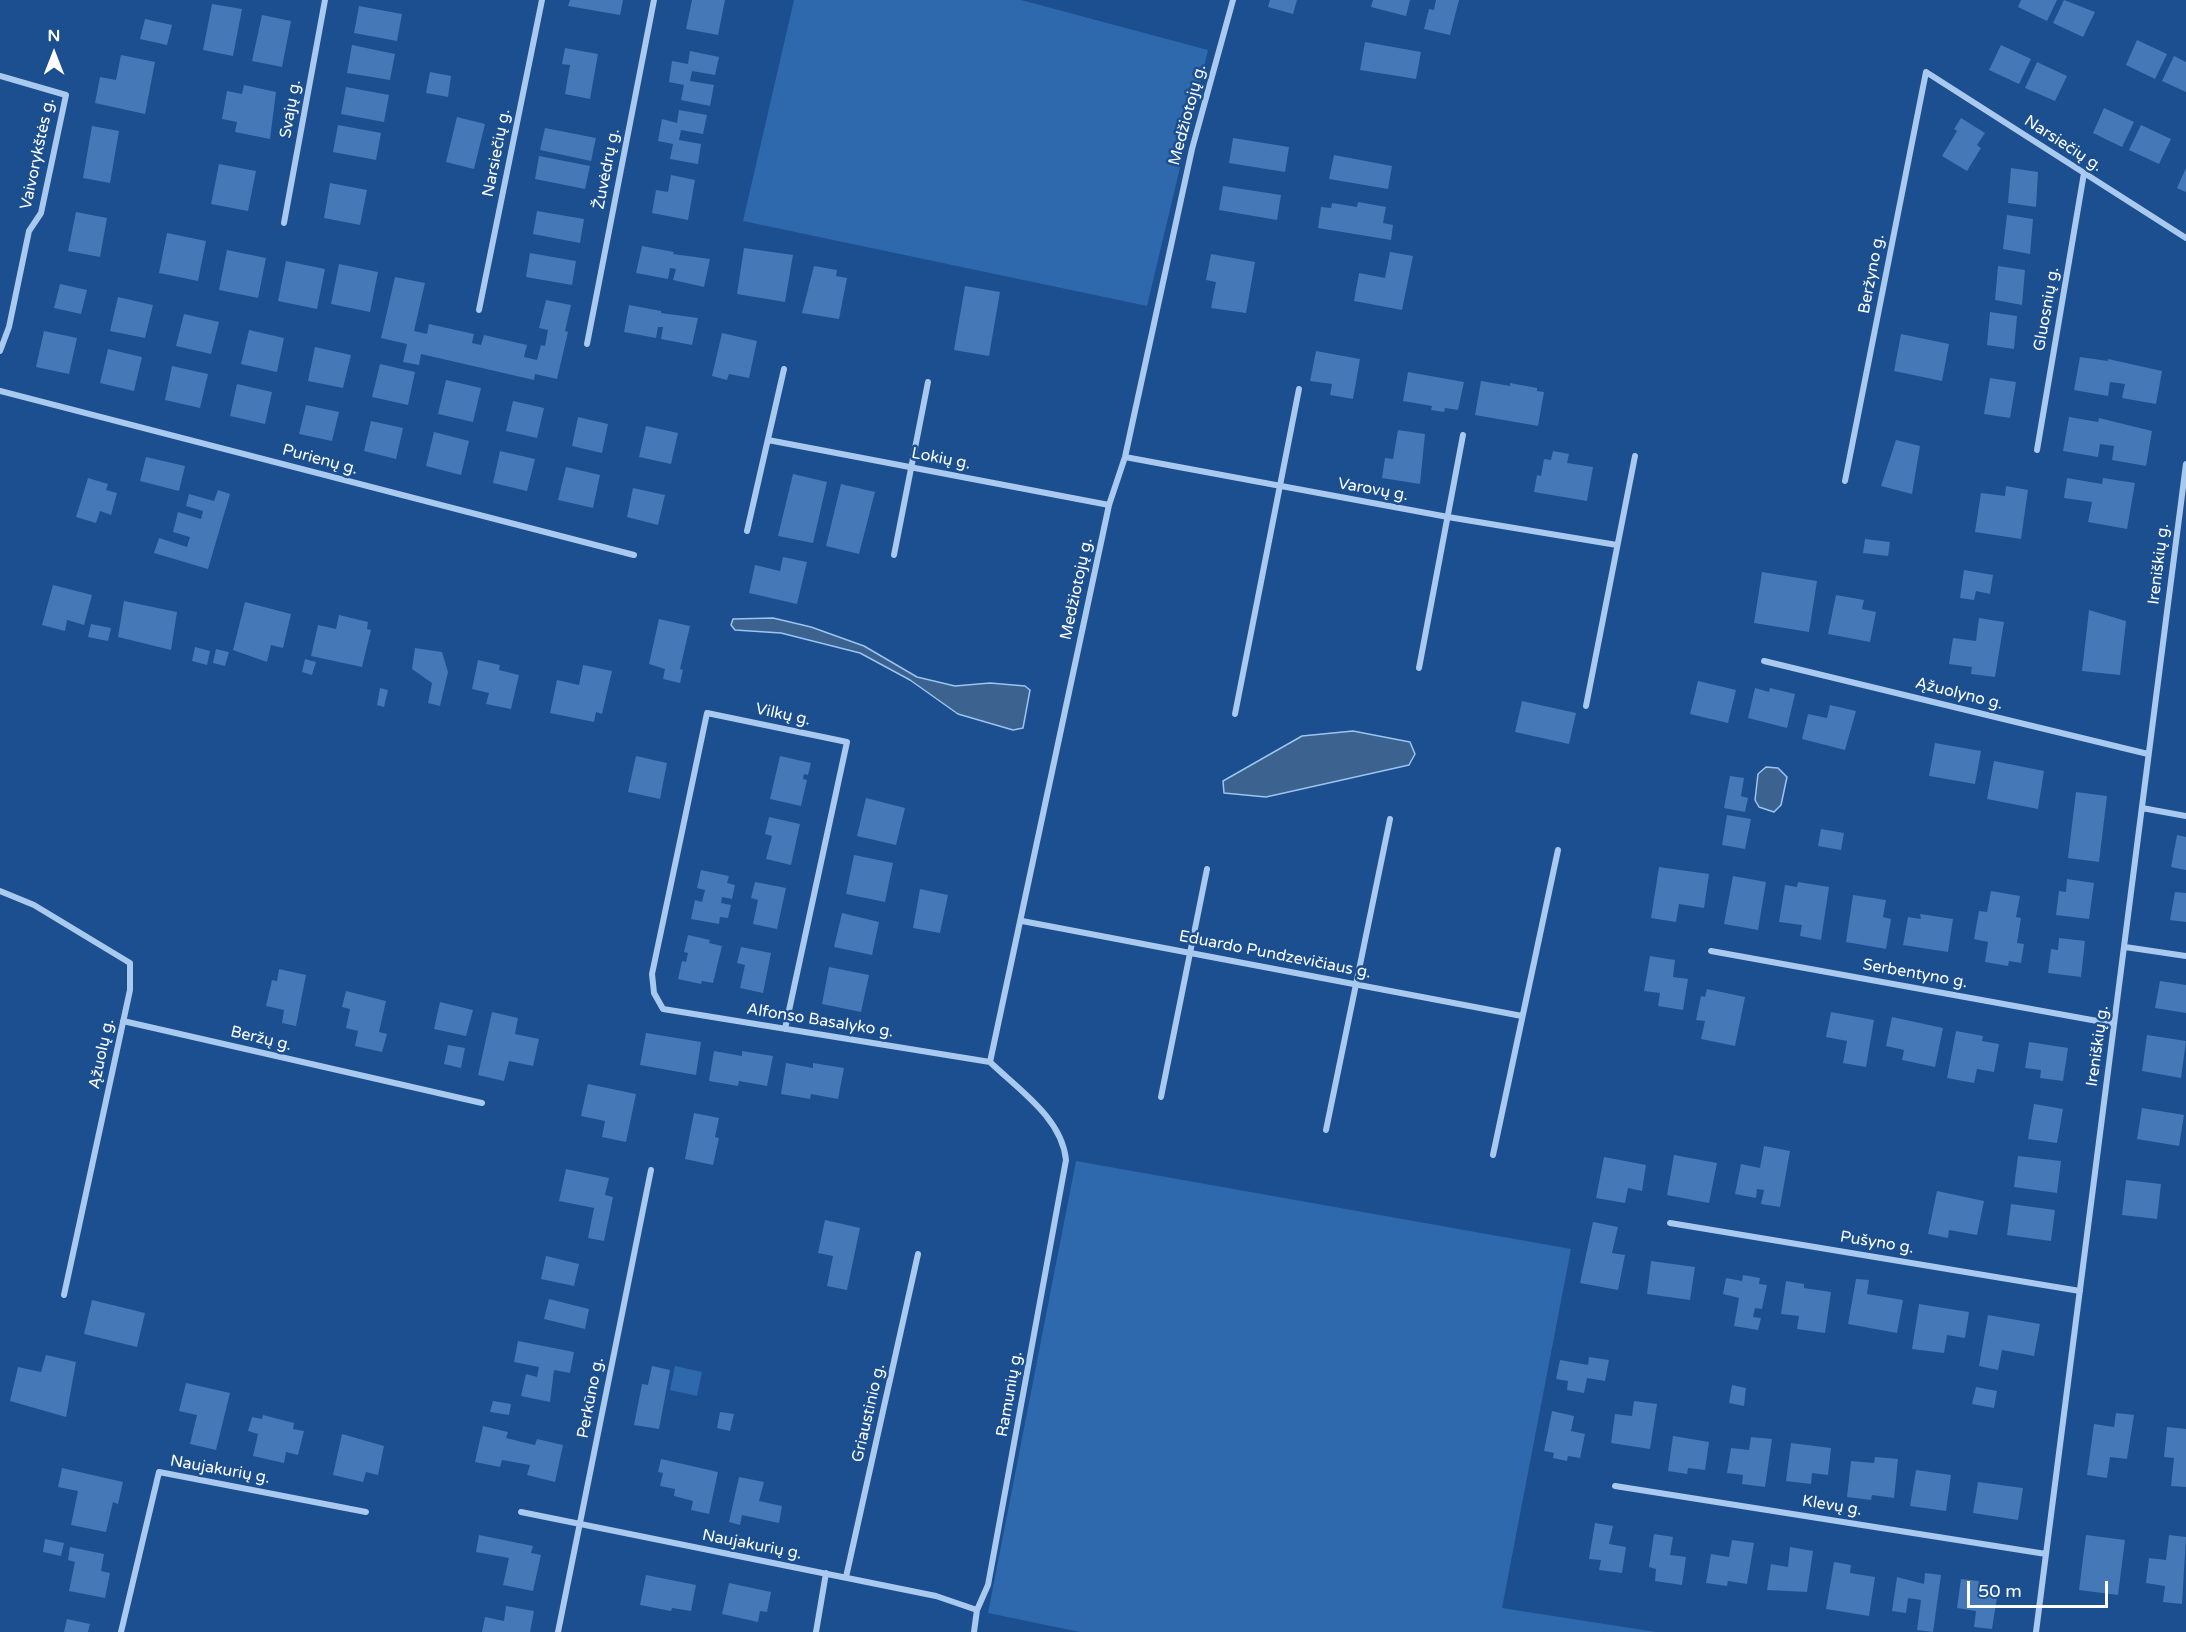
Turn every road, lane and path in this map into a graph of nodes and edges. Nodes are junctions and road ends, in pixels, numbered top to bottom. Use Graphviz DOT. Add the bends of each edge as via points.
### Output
graph roads {
  1 [pos="325,0"];
  2 [pos="542,0"];
  3 [pos="654,0"];
  4 [pos="1233,0"];
  5 [pos="1926,72"];
  6 [pos="0,76"];
  7 [pos="2084,173"];
  8 [pos="284,224"];
  9 [pos="2186,238"];
  10 [pos="479,310"];
  11 [pos="587,344"];
  12 [pos="0,351"];
  13 [pos="784,369"];
  14 [pos="928,381"];
  15 [pos="1299,389"];
  16 [pos="0,391"];
  17 [pos="1463,435"];
  18 [pos="768,440"];
  19 [pos="2037,450"];
  20 [pos="1635,456"];
  21 [pos="1125,457"];
  22 [pos="2186,464"];
  23 [pos="911,467"];
  24 [pos="1845,481"];
  25 [pos="1280,487"];
  26 [pos="1109,505"];
  27 [pos="1448,517"];
  28 [pos="747,531"];
  29 [pos="1617,546"];
  30 [pos="634,555"];
  31 [pos="894,555"];
  32 [pos="1764,661"];
  33 [pos="1419,668"];
  34 [pos="1586,706"];
  35 [pos="1235,714"];
  36 [pos="2148,754"];
  37 [pos="2142,808"];
  38 [pos="2186,816"];
  39 [pos="1390,819"];
  40 [pos="1558,850"];
  41 [pos="1207,869"];
  42 [pos="0,891"];
  43 [pos="1022,921"];
  44 [pos="2125,946"];
  45 [pos="1711,951"];
  46 [pos="1190,952"];
  47 [pos="2186,956"];
  48 [pos="1356,984"];
  49 [pos="654,993"];
  50 [pos="1522,1016"];
  51 [pos="123,1021"];
  52 [pos="2114,1024"];
  53 [pos="785,1029"];
  54 [pos="990,1062"];
  55 [pos="1161,1097"];
  56 [pos="482,1103"];
  57 [pos="1326,1130"];
  58 [pos="1492,1155"];
  59 [pos="651,1170"];
  60 [pos="1670,1223"];
  61 [pos="918,1254"];
  62 [pos="2080,1291"];
  63 [pos="64,1295"];
  64 [pos="1615,1486"];
  65 [pos="366,1512"];
  66 [pos="521,1512"];
  67 [pos="579,1525"];
  68 [pos="2046,1554"];
  69 [pos="826,1573"];
  70 [pos="846,1577"];
  71 [pos="977,1610"];
  72 [pos="121,1632"];
  73 [pos="558,1632"];
  74 [pos="816,1632"];
  75 [pos="974,1632"];
  76 [pos="2036,1632"];
  1 -- 8 [label="street, Svajų g."];
  2 -- 10 [label="street, Narsiečių g."];
  3 -- 11 [label="street, Žuvėdrų g."];
  4 -- 21 [label="street, Medžiotojų g." via="1192,149"];
  5 -- 7 [label="street, Narsiečių g."];
  5 -- 24 [label="street, Beržyno g."];
  6 -- 12 [label="street, Vaivorykštės g." via="66,95 41,213 29,231 9,327"];
  7 -- 9 [label="street, Narsiečių g."];
  7 -- 19 [label="street, Gluosnių g."];
  13 -- 18 [label="street"];
  14 -- 23 [label="street"];
  15 -- 25 [label="street"];
  16 -- 30 [label="street, Purienų g."];
  17 -- 27 [label="street"];
  18 -- 23 [label="street, Lokių g."];
  18 -- 28 [label="street"];
  20 -- 29 [label="street"];
  21 -- 25 [label="street, Varovų g."];
  21 -- 26 [label="street, Medžiotojų g."];
  22 -- 36 [label="street, Ireniškių g."];
  23 -- 26 [label="street, Lokių g."];
  23 -- 31 [label="street"];
  25 -- 27 [label="street, Varovų g."];
  25 -- 35 [label="street"];
  26 -- 43 [label="street, Medžiotojų g."];
  27 -- 29 [label="street, Varovų g."];
  27 -- 33 [label="street"];
  29 -- 34 [label="street"];
  32 -- 36 [label="street, Ąžuolyno g."];
  36 -- 37 [label="street, Ireniškių g."];
  37 -- 38 [label="street"];
  37 -- 44 [label="street, Ireniškių g."];
  39 -- 48 [label="street"];
  40 -- 50 [label="street"];
  41 -- 46 [label="street"];
  42 -- 51 [label="street, Ąžuolų g." via="34,905 130,963 130,990"];
  43 -- 46 [label="street, Eduardo Pundzevičiaus g."];
  43 -- 54 [label="street, Medžiotojų g."];
  44 -- 47 [label="street"];
  44 -- 52 [label="street, Ireniškių g."];
  45 -- 52 [label="street, Serbentyno g."];
  46 -- 48 [label="street, Eduardo Pundzevičiaus g."];
  46 -- 55 [label="street"];
  48 -- 50 [label="street, Eduardo Pundzevičiaus g."];
  48 -- 57 [label="street"];
  49 -- 53 [label="street, Alfonso Basalyko g." via="663,1009"];
  49 -- 53 [label="street, Vilkų g." via="652,974 707,713 847,742"];
  50 -- 58 [label="street"];
  51 -- 56 [label="street, Beržų g."];
  51 -- 63 [label="street, Ąžuolų g."];
  52 -- 62 [label="street, Ireniškių g."];
  53 -- 54 [label="street, Alfonso Basalyko g."];
  54 -- 71 [label="street, Ramunių g." via="1055,1124 1065,1143 1066,1160 988,1585"];
  59 -- 67 [label="street, Perkūno g."];
  60 -- 62 [label="street, Pušyno g."];
  61 -- 70 [label="street, Griaustinio g."];
  62 -- 68 [label="street, Ireniškių g."];
  64 -- 68 [label="street, Klevų g."];
  65 -- 72 [label="street, Naujakurių g." via="159,1473"];
  66 -- 67 [label="street, Naujakurių g."];
  67 -- 69 [label="street, Naujakurių g."];
  67 -- 73 [label="street, Perkūno g."];
  68 -- 76 [label="street, Ireniškių g."];
  69 -- 70 [label="street, Naujakurių g."];
  69 -- 74 [label="street"];
  70 -- 71 [label="street, Naujakurių g." via="936,1596"];
  71 -- 75 [label="street, Ramunių g."];
}
